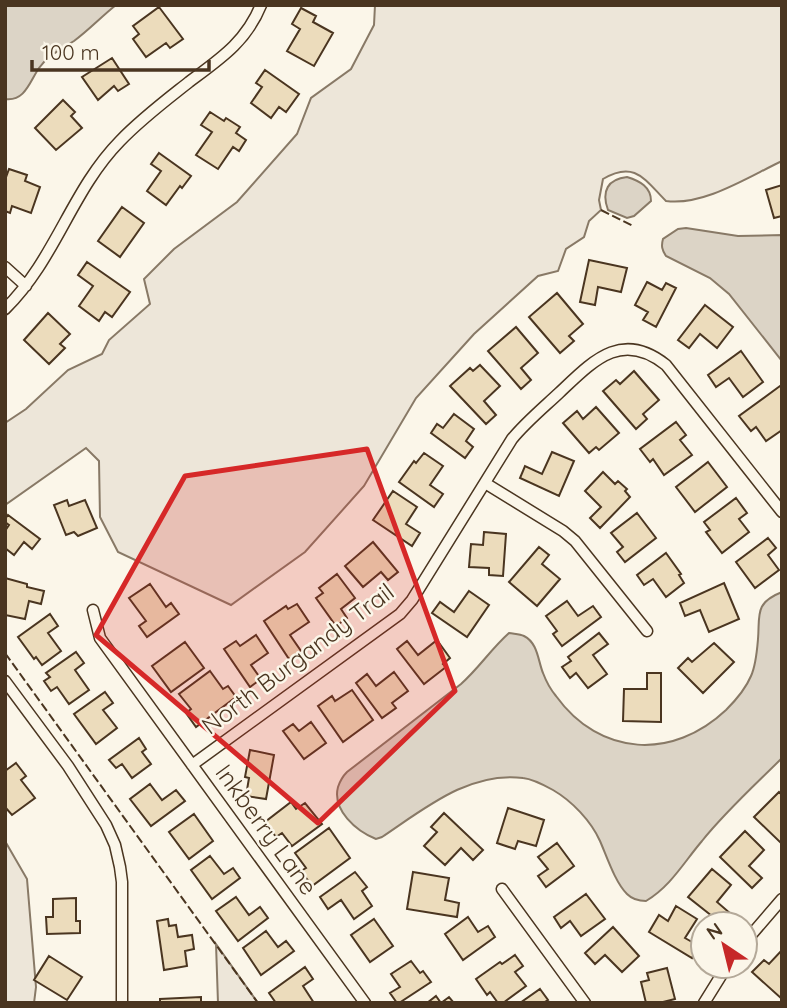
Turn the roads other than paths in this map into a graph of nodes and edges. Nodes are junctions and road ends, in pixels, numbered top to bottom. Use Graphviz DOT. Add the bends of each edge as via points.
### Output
graph roads {
  1 [pos="261,5"];
  2 [pos="5,267"];
  3 [pos="26,286"];
  4 [pos="5,309"];
  5 [pos="485,482"];
  6 [pos="782,512"];
  7 [pos="93,610"];
  8 [pos="647,631"];
  9 [pos="5,681"];
  10 [pos="192,765"];
  11 [pos="502,889"];
  12 [pos="782,899"];
  13 [pos="759,926"];
  14 [pos="718,980"];
  15 [pos="122,1003"];
  16 [pos="365,1003"];
  17 [pos="585,1003"];
  18 [pos="704,1003"];
  1 -- 3 [label="street" via="249,30 229,52 118,142 82,191"];
  2 -- 3 [label="street"];
  3 -- 4 [label="street"];
  5 -- 6 [label="street, North Burgandy Trail" via="524,425 592,363 608,352 635,349 666,365"];
  5 -- 8 [label="street" via="575,541"];
  5 -- 10 [label="street, North Burgandy Trail" via="400,614"];
  7 -- 10 [label="street, Inkberry Lane" via="100,638"];
  9 -- 15 [label="street" via="99,812 115,845 122,883"];
  10 -- 16 [label="street, Inkberry Lane"];
  11 -- 17 [label="street"];
  12 -- 13 [label="street"];
  14 -- 18 [label="street"];
}
